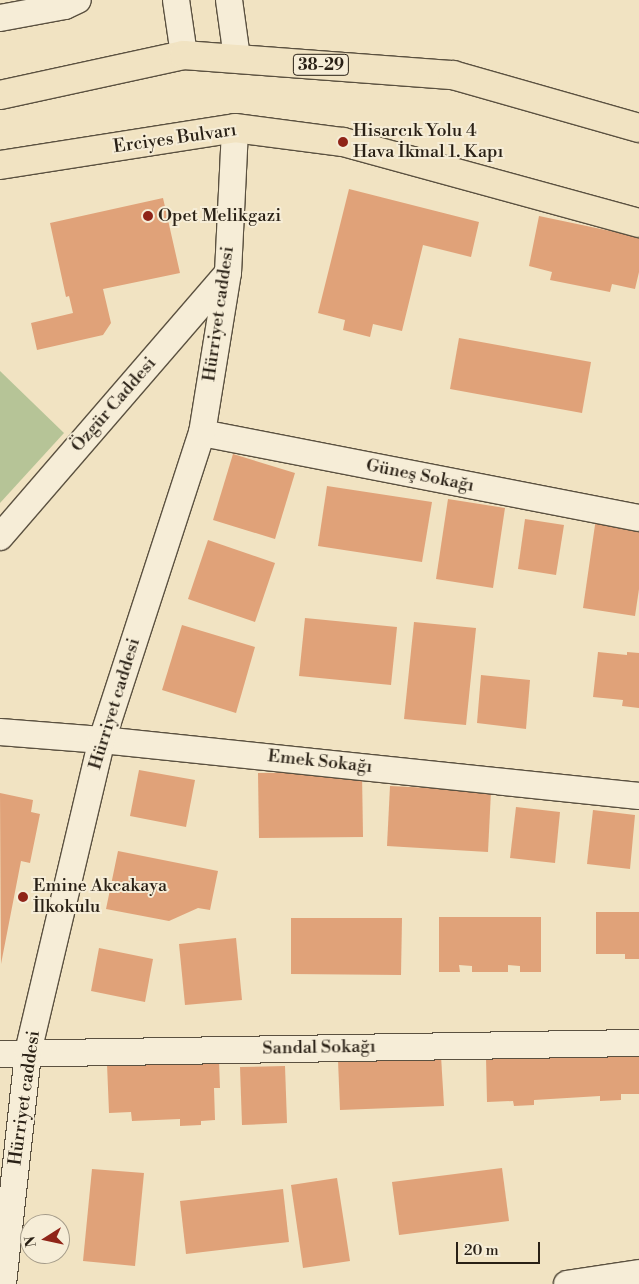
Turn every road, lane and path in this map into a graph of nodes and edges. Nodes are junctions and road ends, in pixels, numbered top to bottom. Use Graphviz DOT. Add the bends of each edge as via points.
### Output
graph roads {
  1 [pos="78,0"];
  2 [pos="176,0"];
  3 [pos="229,0"];
  4 [pos="0,18"];
  5 [pos="184,54"];
  6 [pos="238,58"];
  7 [pos="0,94"];
  8 [pos="235,128"];
  9 [pos="639,128"];
  10 [pos="0,165"];
  11 [pos="639,223"];
  12 [pos="228,273"];
  13 [pos="202,433"];
  14 [pos="639,518"];
  15 [pos="0,537"];
  16 [pos="0,732"];
  17 [pos="102,740"];
  18 [pos="639,796"];
  19 [pos="639,1043"];
  20 [pos="28,1052"];
  21 [pos="0,1054"];
  22 [pos="639,1273"];
  23 [pos="3,1284"];
  24 [pos="567,1284"];
  1 -- 4 [label="street" via="65,6"];
  2 -- 5 [label="street"];
  3 -- 6 [label="street"];
  5 -- 6 [label="highway, 38-29"];
  5 -- 7 [label="highway, 38-29"];
  6 -- 9 [label="highway, 38-29" via="453,76"];
  8 -- 10 [label="highway, Erciyes Bulvarı"];
  8 -- 11 [label="highway, Erciyes Bulvarı" via="343,142"];
  8 -- 12 [label="street, Hürriyet caddesi"];
  12 -- 13 [label="street, Hürriyet caddesi"];
  12 -- 15 [label="street, Özgür Caddesi"];
  13 -- 14 [label="street, Güneş Sokağı"];
  13 -- 17 [label="street, Hürriyet caddesi"];
  16 -- 17 [label="street, Emek Sokağı"];
  17 -- 18 [label="street, Emek Sokağı"];
  17 -- 20 [label="street, Hürriyet caddesi"];
  19 -- 20 [label="street, Sandal Sokağı"];
  20 -- 21 [label="street, Sandal Sokağı"];
  20 -- 23 [label="street, Hürriyet caddesi"];
  22 -- 24 [label="street"];
}
